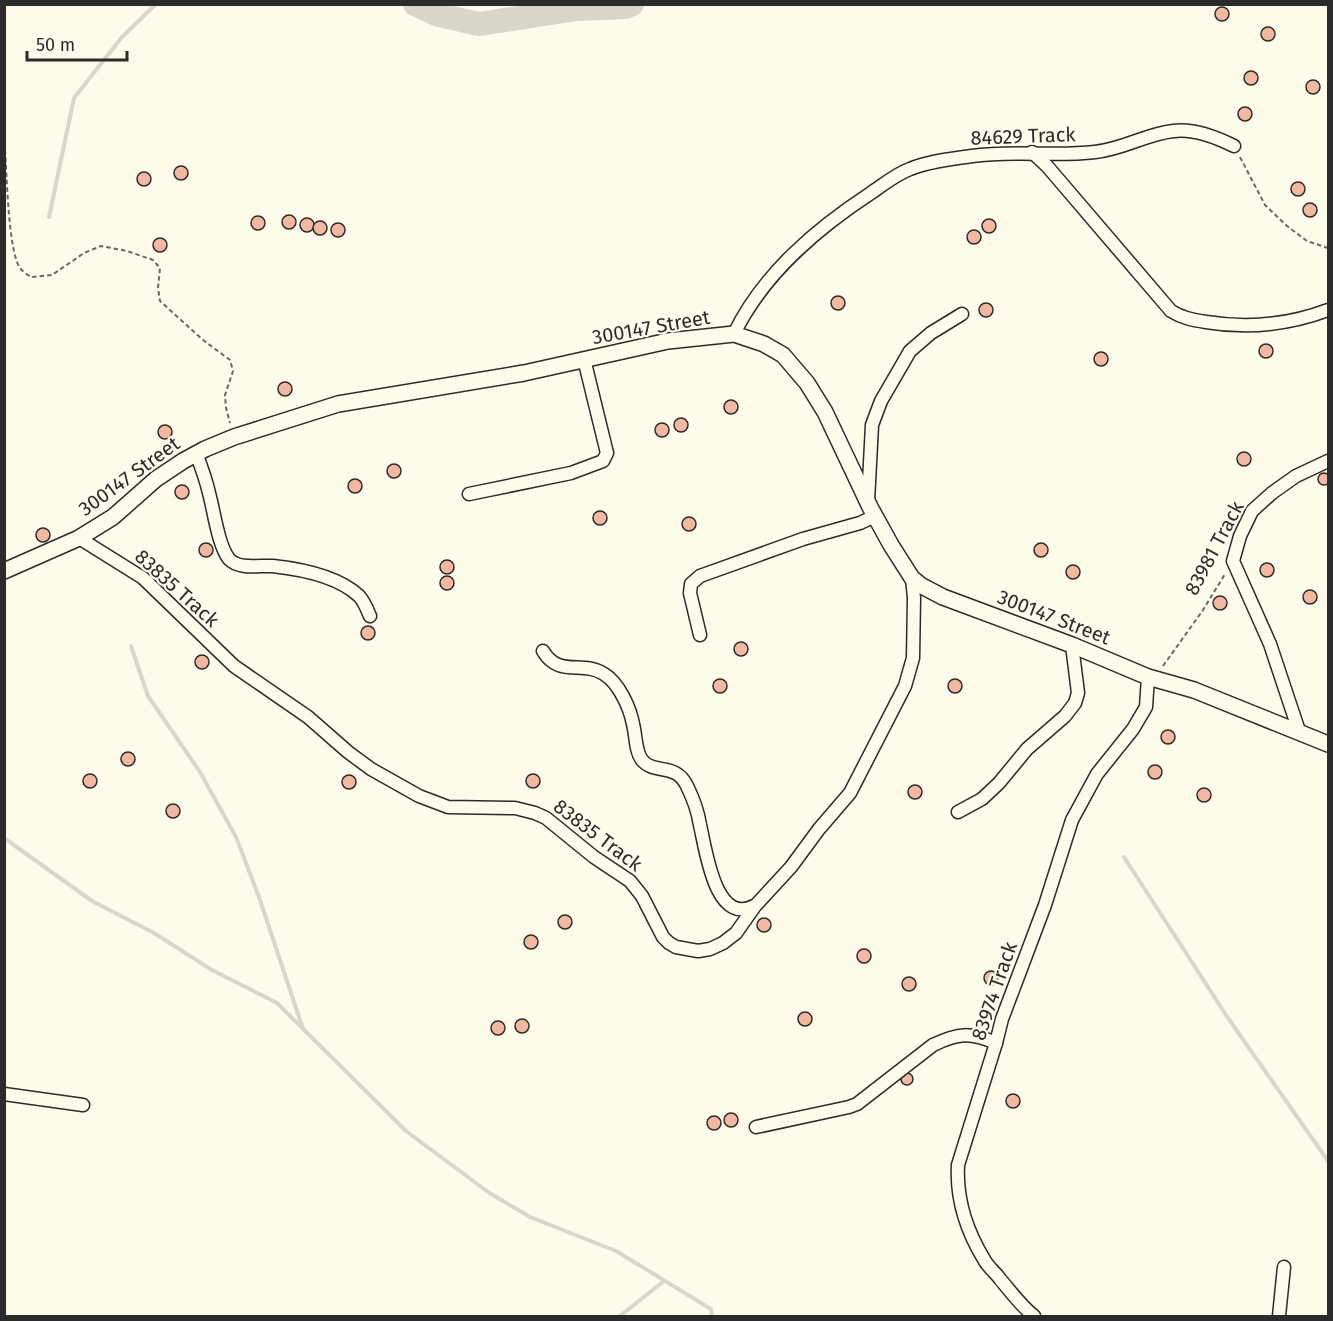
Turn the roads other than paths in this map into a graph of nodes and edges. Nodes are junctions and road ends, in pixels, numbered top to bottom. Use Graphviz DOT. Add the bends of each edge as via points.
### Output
graph roads {
  1 [pos="1234,146"];
  2 [pos="1032,152"];
  3 [pos="1329,310"];
  4 [pos="962,314"];
  5 [pos="734,334"];
  6 [pos="584,360"];
  7 [pos="196,453"];
  8 [pos="1329,461"];
  9 [pos="469,494"];
  10 [pos="868,502"];
  11 [pos="875,516"];
  12 [pos="79,538"];
  13 [pos="4,571"];
  14 [pos="912,578"];
  15 [pos="370,616"];
  16 [pos="700,635"];
  17 [pos="1072,645"];
  18 [pos="543,651"];
  19 [pos="1148,677"];
  20 [pos="1299,731"];
  21 [pos="1329,744"];
  22 [pos="958,812"];
  23 [pos="755,906"];
  24 [pos="996,1043"];
  25 [pos="4,1094"];
  26 [pos="83,1105"];
  27 [pos="756,1127"];
  28 [pos="1284,1266"];
  29 [pos="1034,1317"];
  30 [pos="1278,1317"];
  1 -- 2 [label="street, 84629 Track" via="1203,134 1176,130 1109,151"];
  2 -- 3 [label="street" via="1178,316 1259,327"];
  2 -- 5 [label="street, 84629 Track" via="974,156 909,169 839,214 800,247 769,280"];
  4 -- 10 [label="street" via="910,351 881,401 872,425"];
  5 -- 6 [label="street, 300147 Street" via="668,340"];
  5 -- 10 [label="street, 300147 Street" via="783,355 807,383"];
  6 -- 7 [label="street, 300147 Street" via="338,404"];
  6 -- 9 [label="street" via="607,453 603,461 571,473"];
  7 -- 12 [label="street, 300147 Street"];
  7 -- 15 [label="street" via="231,561 327,578 359,596"];
  8 -- 20 [label="street, 83981 Track" via="1296,476 1252,511 1233,561 1270,644"];
  10 -- 11 [label="street, 300147 Street"];
  11 -- 14 [label="street, 300147 Street"];
  11 -- 16 [label="street" via="700,576 691,584 690,593"];
  12 -- 13 [label="street, 300147 Street"];
  12 -- 23 [label="street, 83835 Track" via="143,578 234,666 308,717 371,769 418,796 448,807 515,808 546,818 630,881 663,937 676,947 698,951 723,943 736,933"];
  14 -- 17 [label="street, 300147 Street" via="943,597"];
  14 -- 23 [label="street, 83835 Track" via="913,658 905,686 850,793"];
  17 -- 19 [label="street, 300147 Street"];
  17 -- 22 [label="street" via="1078,693 1075,704 1026,748 982,799"];
  18 -- 23 [label="street" via="558,666 593,669 611,679 628,707 640,758 675,772 686,784 700,822 710,868 724,900 744,911"];
  19 -- 20 [label="street, 300147 Street" via="1194,690"];
  19 -- 24 [label="street, 83974 Track" via="1146,707 1097,774 1072,820"];
  20 -- 21 [label="street, 300147 Street"];
  24 -- 27 [label="street" via="969,1034 945,1039 856,1104"];
  24 -- 29 [label="street, 83974 Track" via="958,1166 957,1186 967,1223 986,1262"];
  25 -- 26 [label="street"];
  28 -- 30 [label="street"];
}
